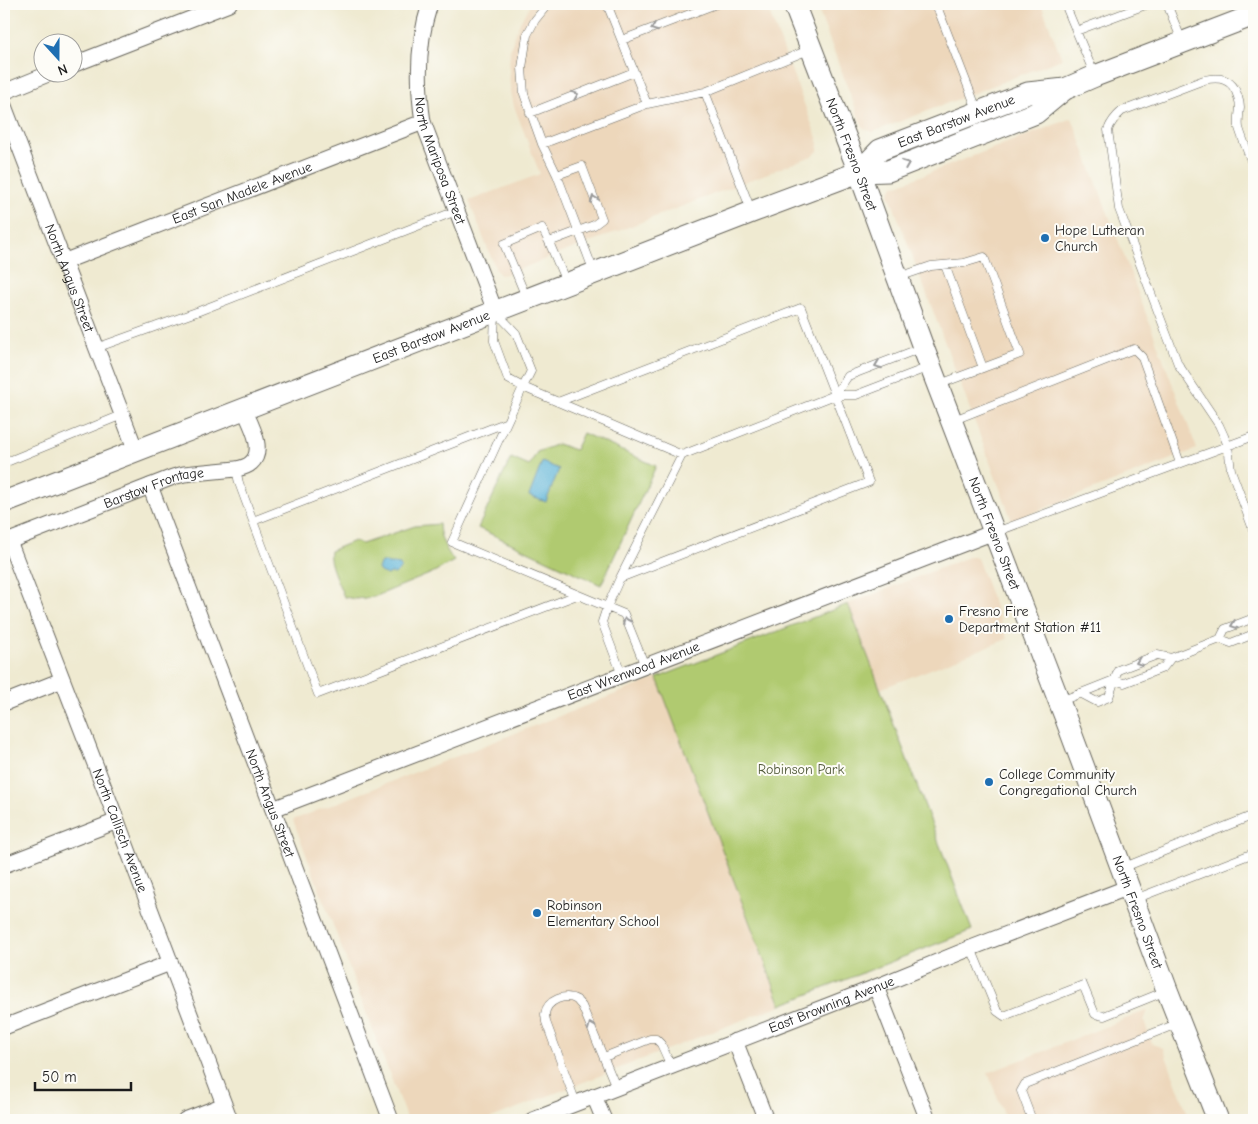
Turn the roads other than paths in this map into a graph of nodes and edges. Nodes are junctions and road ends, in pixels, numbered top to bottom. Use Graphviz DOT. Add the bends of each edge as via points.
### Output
graph roads {
  1 [pos="229,4"];
  2 [pos="430,4"];
  3 [pos="548,4"];
  4 [pos="607,4"];
  5 [pos="716,4"];
  6 [pos="794,4"];
  7 [pos="936,4"];
  8 [pos="1066,4"];
  9 [pos="1148,4"];
  10 [pos="1167,4"];
  11 [pos="1254,15"];
  12 [pos="1076,31"];
  13 [pos="622,40"];
  14 [pos="1182,43"];
  15 [pos="811,49"];
  16 [pos="82,61"];
  17 [pos="634,72"];
  18 [pos="1095,76"];
  19 [pos="32,81"];
  20 [pos="1065,89"];
  21 [pos="4,92"];
  22 [pos="705,92"];
  23 [pos="647,104"];
  24 [pos="4,106"];
  25 [pos="978,112"];
  26 [pos="530,113"];
  27 [pos="423,122"];
  28 [pos="542,144"];
  29 [pos="1254,168"];
  30 [pos="859,172"];
  31 [pos="557,175"];
  32 [pos="456,211"];
  33 [pos="752,212"];
  34 [pos="578,232"];
  35 [pos="549,242"];
  36 [pos="63,262"];
  37 [pos="945,265"];
  38 [pos="594,273"];
  39 [pos="897,277"];
  40 [pos="567,284"];
  41 [pos="527,299"];
  42 [pos="495,311"];
  43 [pos="923,347"];
  44 [pos="96,348"];
  45 [pos="983,368"];
  46 [pos="934,376"];
  47 [pos="523,387"];
  48 [pos="835,395"];
  49 [pos="558,402"];
  50 [pos="244,408"];
  51 [pos="122,416"];
  52 [pos="952,421"];
  53 [pos="505,423"];
  54 [pos="1254,436"];
  55 [pos="1228,446"];
  56 [pos="136,451"];
  57 [pos="682,455"];
  58 [pos="4,463"];
  59 [pos="1180,463"];
  60 [pos="236,469"];
  61 [pos="150,486"];
  62 [pos="4,502"];
  63 [pos="253,521"];
  64 [pos="994,532"];
  65 [pos="1254,532"];
  66 [pos="6,542"];
  67 [pos="620,578"];
  68 [pos="577,595"];
  69 [pos="608,607"];
  70 [pos="1254,618"];
  71 [pos="1254,634"];
  72 [pos="1220,639"];
  73 [pos="1171,658"];
  74 [pos="645,666"];
  75 [pos="622,675"];
  76 [pos="62,680"];
  77 [pos="1114,680"];
  78 [pos="1080,693"];
  79 [pos="1059,701"];
  80 [pos="4,703"];
  81 [pos="273,809"];
  82 [pos="1254,815"];
  83 [pos="117,822"];
  84 [pos="1254,853"];
  85 [pos="4,865"];
  86 [pos="1122,868"];
  87 [pos="1132,893"];
  88 [pos="972,948"];
  89 [pos="170,963"];
  90 [pos="876,986"];
  91 [pos="1167,990"];
  92 [pos="1180,1023"];
  93 [pos="4,1028"];
  94 [pos="735,1041"];
  95 [pos="604,1057"];
  96 [pos="671,1066"];
  97 [pos="616,1087"];
  98 [pos="594,1096"];
  99 [pos="576,1103"];
  100 [pos="224,1105"];
  101 [pos="184,1120"];
  102 [pos="230,1120"];
  103 [pos="391,1120"];
  104 [pos="533,1120"];
  105 [pos="604,1120"];
  106 [pos="766,1120"];
  107 [pos="928,1120"];
  108 [pos="1032,1120"];
  109 [pos="1218,1120"];
  1 -- 16 [label="street"];
  2 -- 27 [label="street, North Mariposa Street" via="419,57"];
  3 -- 26 [label="lane" via="527,35 522,68 524,94"];
  4 -- 13 [label="lane"];
  5 -- 13 [label="lane, one-way"];
  6 -- 15 [label="main road, North Fresno Street"];
  7 -- 25 [label="lane"];
  8 -- 12 [label="lane"];
  9 -- 12 [label="lane"];
  10 -- 14 [label="lane"];
  11 -- 14 [label="main road, East Barstow Avenue"];
  12 -- 18 [label="lane"];
  13 -- 17 [label="lane"];
  14 -- 18 [label="main road, East Barstow Avenue"];
  15 -- 22 [label="lane"];
  15 -- 30 [label="main road, North Fresno Street"];
  17 -- 23 [label="lane"];
  26 -- 17 [label="lane, one-way"];
  18 -- 20 [label="main road, East Barstow Avenue"];
  19 -- 21 [label="street"];
  20 -- 25 [label="main road, East Barstow Avenue" via="1028,93"];
  30 -- 20 [label="main road, East Barstow Avenue, one-way" via="888,171 1036,112"];
  22 -- 23 [label="lane"];
  22 -- 33 [label="lane"];
  23 -- 28 [label="lane"];
  24 -- 36 [label="street, North Angus Street"];
  25 -- 30 [label="main road, East Barstow Avenue" via="880,150"];
  26 -- 28 [label="lane"];
  27 -- 32 [label="street, North Mariposa Street"];
  27 -- 36 [label="street, East San Madele Avenue"];
  28 -- 31 [label="lane"];
  29 -- 55 [label="lane" via="1240,130 1237,94 1233,86 1220,78 1204,80 1122,111 1108,130 1119,209 1178,364 1219,425"];
  30 -- 33 [label="main road, East Barstow Avenue"];
  30 -- 39 [label="main road, North Fresno Street"];
  31 -- 34 [label="lane"];
  34 -- 31 [label="lane, one-way" via="602,219 582,166"];
  32 -- 42 [label="street, North Mariposa Street"];
  32 -- 44 [label="lane"];
  33 -- 38 [label="main road, East Barstow Avenue"];
  34 -- 35 [label="lane"];
  34 -- 38 [label="lane"];
  35 -- 40 [label="lane"];
  35 -- 41 [label="lane" via="542,228 504,244"];
  36 -- 44 [label="street, North Angus Street"];
  37 -- 39 [label="lane"];
  37 -- 45 [label="lane"];
  37 -- 45 [label="lane" via="984,257 1020,354"];
  38 -- 40 [label="main road, East Barstow Avenue"];
  39 -- 43 [label="main road, North Fresno Street"];
  40 -- 41 [label="main road, East Barstow Avenue"];
  41 -- 42 [label="main road, East Barstow Avenue"];
  42 -- 47 [label="lane" via="494,341 508,379"];
  42 -- 47 [label="lane" via="516,333 531,371"];
  42 -- 50 [label="main road, East Barstow Avenue"];
  43 -- 46 [label="main road, North Fresno Street"];
  43 -- 48 [label="lane, one-way" via="848,376"];
  44 -- 51 [label="street, North Angus Street"];
  45 -- 46 [label="lane"];
  46 -- 48 [label="lane" via="856,395"];
  46 -- 52 [label="main road, North Fresno Street"];
  47 -- 49 [label="lane"];
  47 -- 53 [label="lane"];
  48 -- 49 [label="lane" via="801,308"];
  48 -- 57 [label="lane"];
  48 -- 67 [label="lane" via="869,482"];
  49 -- 57 [label="lane"];
  50 -- 56 [label="main road, East Barstow Avenue"];
  50 -- 60 [label="street, Barstow Frontage" via="258,447 252,462"];
  51 -- 56 [label="street, North Angus Street"];
  51 -- 58 [label="lane"];
  52 -- 59 [label="lane" via="1134,349 1142,358"];
  52 -- 64 [label="main road, North Fresno Street"];
  53 -- 63 [label="lane"];
  53 -- 68 [label="lane" via="452,542"];
  54 -- 55 [label="lane"];
  55 -- 59 [label="lane"];
  55 -- 65 [label="lane" via="1230,470"];
  56 -- 62 [label="main road, East Barstow Avenue"];
  57 -- 67 [label="lane"];
  59 -- 64 [label="lane"];
  60 -- 61 [label="street, Barstow Frontage" via="184,474"];
  60 -- 63 [label="lane"];
  61 -- 66 [label="street, Barstow Frontage"];
  61 -- 81 [label="street, North Angus Street"];
  63 -- 68 [label="lane" via="318,694"];
  64 -- 74 [label="street, East Wrenwood Avenue"];
  64 -- 79 [label="main road, North Fresno Street"];
  66 -- 76 [label="street, North Callisch Avenue"];
  67 -- 69 [label="lane"];
  68 -- 69 [label="lane"];
  74 -- 69 [label="lane, one-way" via="624,614"];
  69 -- 75 [label="lane" via="602,622"];
  70 -- 72 [label="lane, one-way" via="1225,629"];
  71 -- 72 [label="lane" via="1231,643"];
  72 -- 73 [label="lane"];
  73 -- 77 [label="lane" via="1163,668 1124,682"];
  73 -- 77 [label="lane, one-way" via="1157,655 1149,658 1118,670"];
  74 -- 75 [label="street, East Wrenwood Avenue"];
  75 -- 81 [label="street, East Wrenwood Avenue"];
  76 -- 80 [label="street"];
  76 -- 83 [label="street, North Callisch Avenue"];
  77 -- 78 [label="lane"];
  77 -- 78 [label="lane" via="1108,698 1097,702"];
  78 -- 79 [label="lane"];
  79 -- 86 [label="main road, North Fresno Street"];
  81 -- 103 [label="street, North Angus Street"];
  82 -- 86 [label="lane"];
  83 -- 85 [label="street"];
  83 -- 89 [label="street, North Callisch Avenue"];
  84 -- 87 [label="lane"];
  86 -- 87 [label="main road, North Fresno Street"];
  87 -- 88 [label="street, East Browning Avenue"];
  87 -- 91 [label="main road, North Fresno Street"];
  88 -- 90 [label="street, East Browning Avenue"];
  88 -- 91 [label="lane" via="997,1011 1004,1016 1084,985 1095,1014 1104,1016"];
  89 -- 93 [label="street"];
  89 -- 100 [label="street, North Callisch Avenue"];
  90 -- 94 [label="street, East Browning Avenue"];
  90 -- 107 [label="street"];
  91 -- 92 [label="main road, North Fresno Street"];
  92 -- 108 [label="lane" via="1025,1084 1021,1091"];
  92 -- 109 [label="main road, North Fresno Street"];
  94 -- 96 [label="street, East Browning Avenue"];
  94 -- 106 [label="street"];
  95 -- 96 [label="lane" via="656,1039"];
  95 -- 97 [label="lane"];
  95 -- 99 [label="lane, one-way" via="577,1001 568,997 557,998 550,1004 545,1013 546,1022"];
  96 -- 97 [label="street, East Browning Avenue"];
  97 -- 98 [label="street, East Browning Avenue"];
  98 -- 99 [label="street, East Browning Avenue"];
  98 -- 105 [label="street"];
  99 -- 104 [label="street, East Browning Avenue"];
  100 -- 101 [label="street"];
  100 -- 102 [label="street, North Callisch Avenue"];
}
